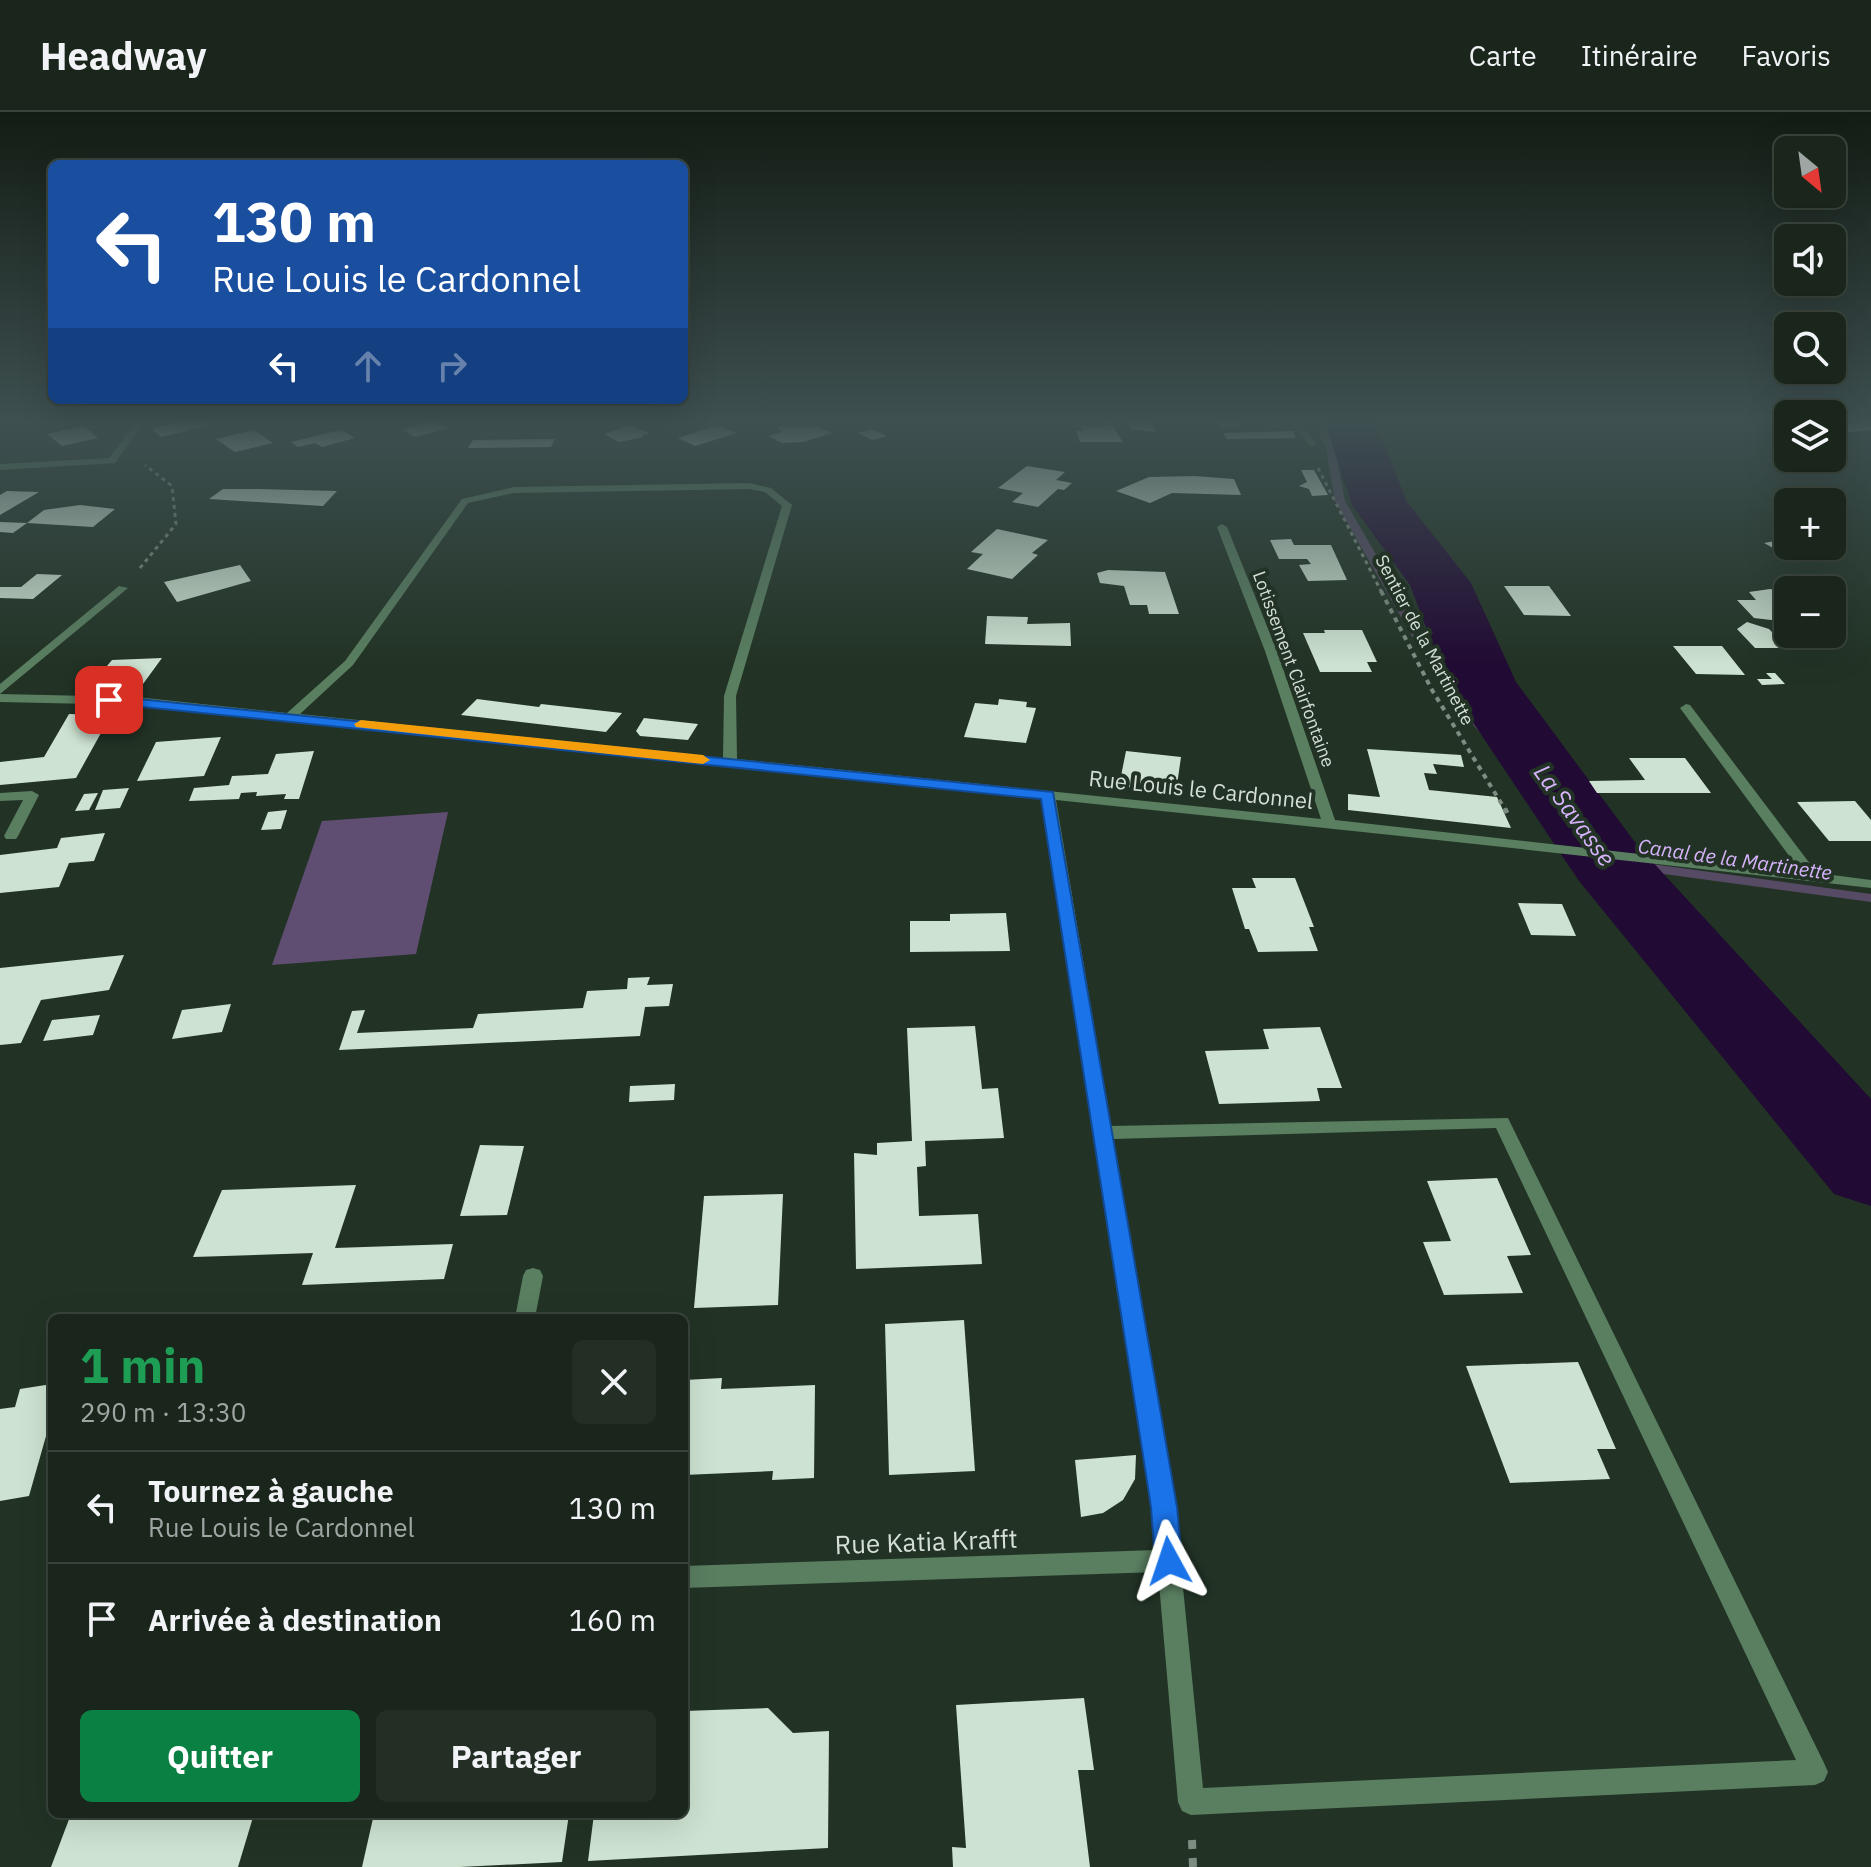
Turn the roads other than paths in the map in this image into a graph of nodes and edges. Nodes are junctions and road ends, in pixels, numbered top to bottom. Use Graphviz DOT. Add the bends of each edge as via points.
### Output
graph roads {
  1 [pos="465,501"];
  2 [pos="782,501"];
  3 [pos="1222,527"];
  4 [pos="123,588"];
  5 [pos="0,690"];
  6 [pos="0,698"];
  7 [pos="1686,708"];
  8 [pos="290,717"];
  9 [pos="730,762"];
  10 [pos="1048,795"];
  11 [pos="0,797"];
  12 [pos="1330,825"];
  13 [pos="11,836"];
  14 [pos="1814,879"];
  15 [pos="1871,884"];
  16 [pos="1103,1133"];
  17 [pos="533,1276"];
  18 [pos="526,1314"];
  19 [pos="1169,1561"];
  20 [pos="688,1577"];
  1 -- 8 [label="street" via="349,663"];
  2 -- 9 [label="street" via="787,505 730,696"];
  3 -- 12 [label="street, Lotissement Clairfontaine"];
  4 -- 5 [label="street"];
  6 -- 8 [label="street, Rue Louis le Cardonnel" via="136,701"];
  7 -- 14 [label="street"];
  8 -- 9 [label="street, Rue Louis le Cardonnel"];
  9 -- 10 [label="street, Rue Louis le Cardonnel"];
  10 -- 12 [label="street, Rue Louis le Cardonnel"];
  10 -- 16 [label="street"];
  11 -- 13 [label="street" via="32,795"];
  12 -- 14 [label="street, Rue Louis le Cardonnel"];
  14 -- 15 [label="street, Rue Louis le Cardonnel"];
  16 -- 19 [label="street"];
  16 -- 19 [label="street" via="1502,1122 1815,1772 1191,1802"];
  17 -- 18 [label="street"];
  19 -- 20 [label="street, Rue Katia Krafft"];
}
